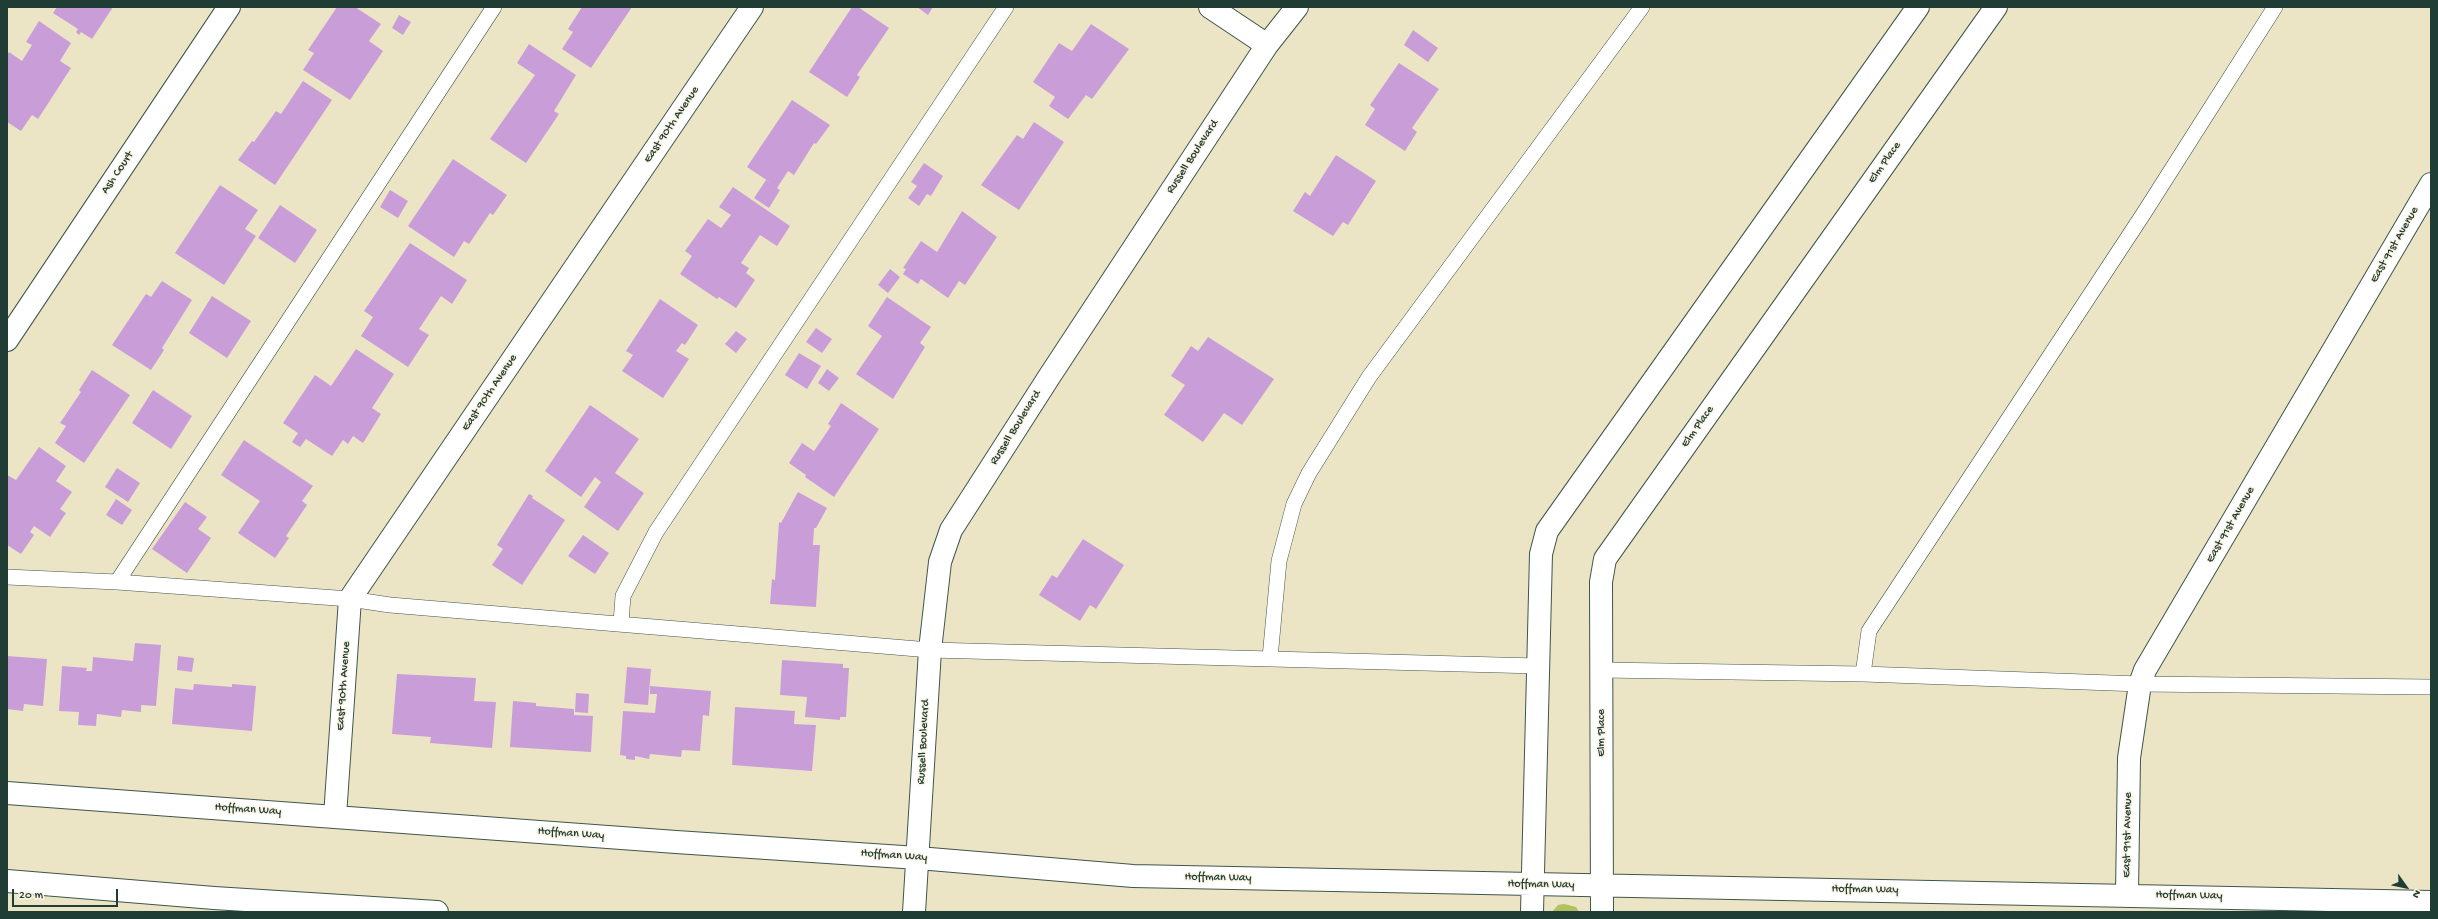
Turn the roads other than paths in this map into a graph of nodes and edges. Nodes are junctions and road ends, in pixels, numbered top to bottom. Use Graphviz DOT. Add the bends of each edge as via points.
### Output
graph roads {
  1 [pos="229,7"];
  2 [pos="494,7"];
  3 [pos="752,7"];
  4 [pos="1006,7"];
  5 [pos="1210,7"];
  6 [pos="1297,7"];
  7 [pos="1642,7"];
  8 [pos="1918,7"];
  9 [pos="1996,7"];
  10 [pos="2275,7"];
  11 [pos="1267,45"];
  12 [pos="2431,184"];
  13 [pos="7,340"];
  14 [pos="7,577"];
  15 [pos="117,582"];
  16 [pos="350,599"];
  17 [pos="621,623"];
  18 [pos="930,650"];
  19 [pos="1270,658"];
  20 [pos="1537,666"];
  21 [pos="1601,670"];
  22 [pos="1863,674"];
  23 [pos="2431,683"];
  24 [pos="2140,684"];
  25 [pos="7,793"];
  26 [pos="335,816"];
  27 [pos="918,858"];
  28 [pos="7,881"];
  29 [pos="1532,885"];
  30 [pos="1602,886"];
  31 [pos="2127,894"];
  32 [pos="2431,902"];
  33 [pos="391,910"];
  34 [pos="437,912"];
  35 [pos="914,912"];
  36 [pos="1532,912"];
  37 [pos="1602,912"];
  1 -- 13 [label="street, Ash Court"];
  2 -- 15 [label="lane"];
  3 -- 16 [label="street, East 90th Avenue"];
  4 -- 17 [label="lane" via="656,532 623,596"];
  5 -- 11 [label="street"];
  6 -- 11 [label="street, Russell Boulevard"];
  7 -- 19 [label="lane" via="1369,377 1309,473 1294,504 1279,562"];
  8 -- 20 [label="street" via="1547,531 1541,554"];
  9 -- 21 [label="street, Elm Place" via="1605,559 1601,582"];
  10 -- 22 [label="lane" via="2144,213 1869,631"];
  11 -- 18 [label="street, Russell Boulevard" via="951,530 940,562"];
  12 -- 24 [label="street, East 91st Avenue"];
  14 -- 15 [label="lane"];
  15 -- 16 [label="lane"];
  16 -- 17 [label="lane" via="390,605"];
  16 -- 26 [label="street, East 90th Avenue"];
  17 -- 18 [label="lane"];
  18 -- 19 [label="lane"];
  18 -- 27 [label="street, Russell Boulevard"];
  19 -- 20 [label="lane"];
  20 -- 29 [label="street"];
  21 -- 22 [label="lane"];
  21 -- 30 [label="street, Elm Place"];
  22 -- 24 [label="lane"];
  23 -- 24 [label="lane"];
  24 -- 31 [label="street, East 91st Avenue" via="2129,758"];
  25 -- 26 [label="street, Hoffman Way"];
  26 -- 27 [label="street, Hoffman Way"];
  27 -- 29 [label="street, Hoffman Way" via="1133,876"];
  27 -- 35 [label="street, Russell Boulevard"];
  28 -- 33 [label="street"];
  29 -- 30 [label="street, Hoffman Way"];
  29 -- 36 [label="street"];
  30 -- 31 [label="street, Hoffman Way"];
  30 -- 37 [label="street, Elm Place"];
  31 -- 32 [label="street, Hoffman Way"];
  33 -- 34 [label="street"];
}
